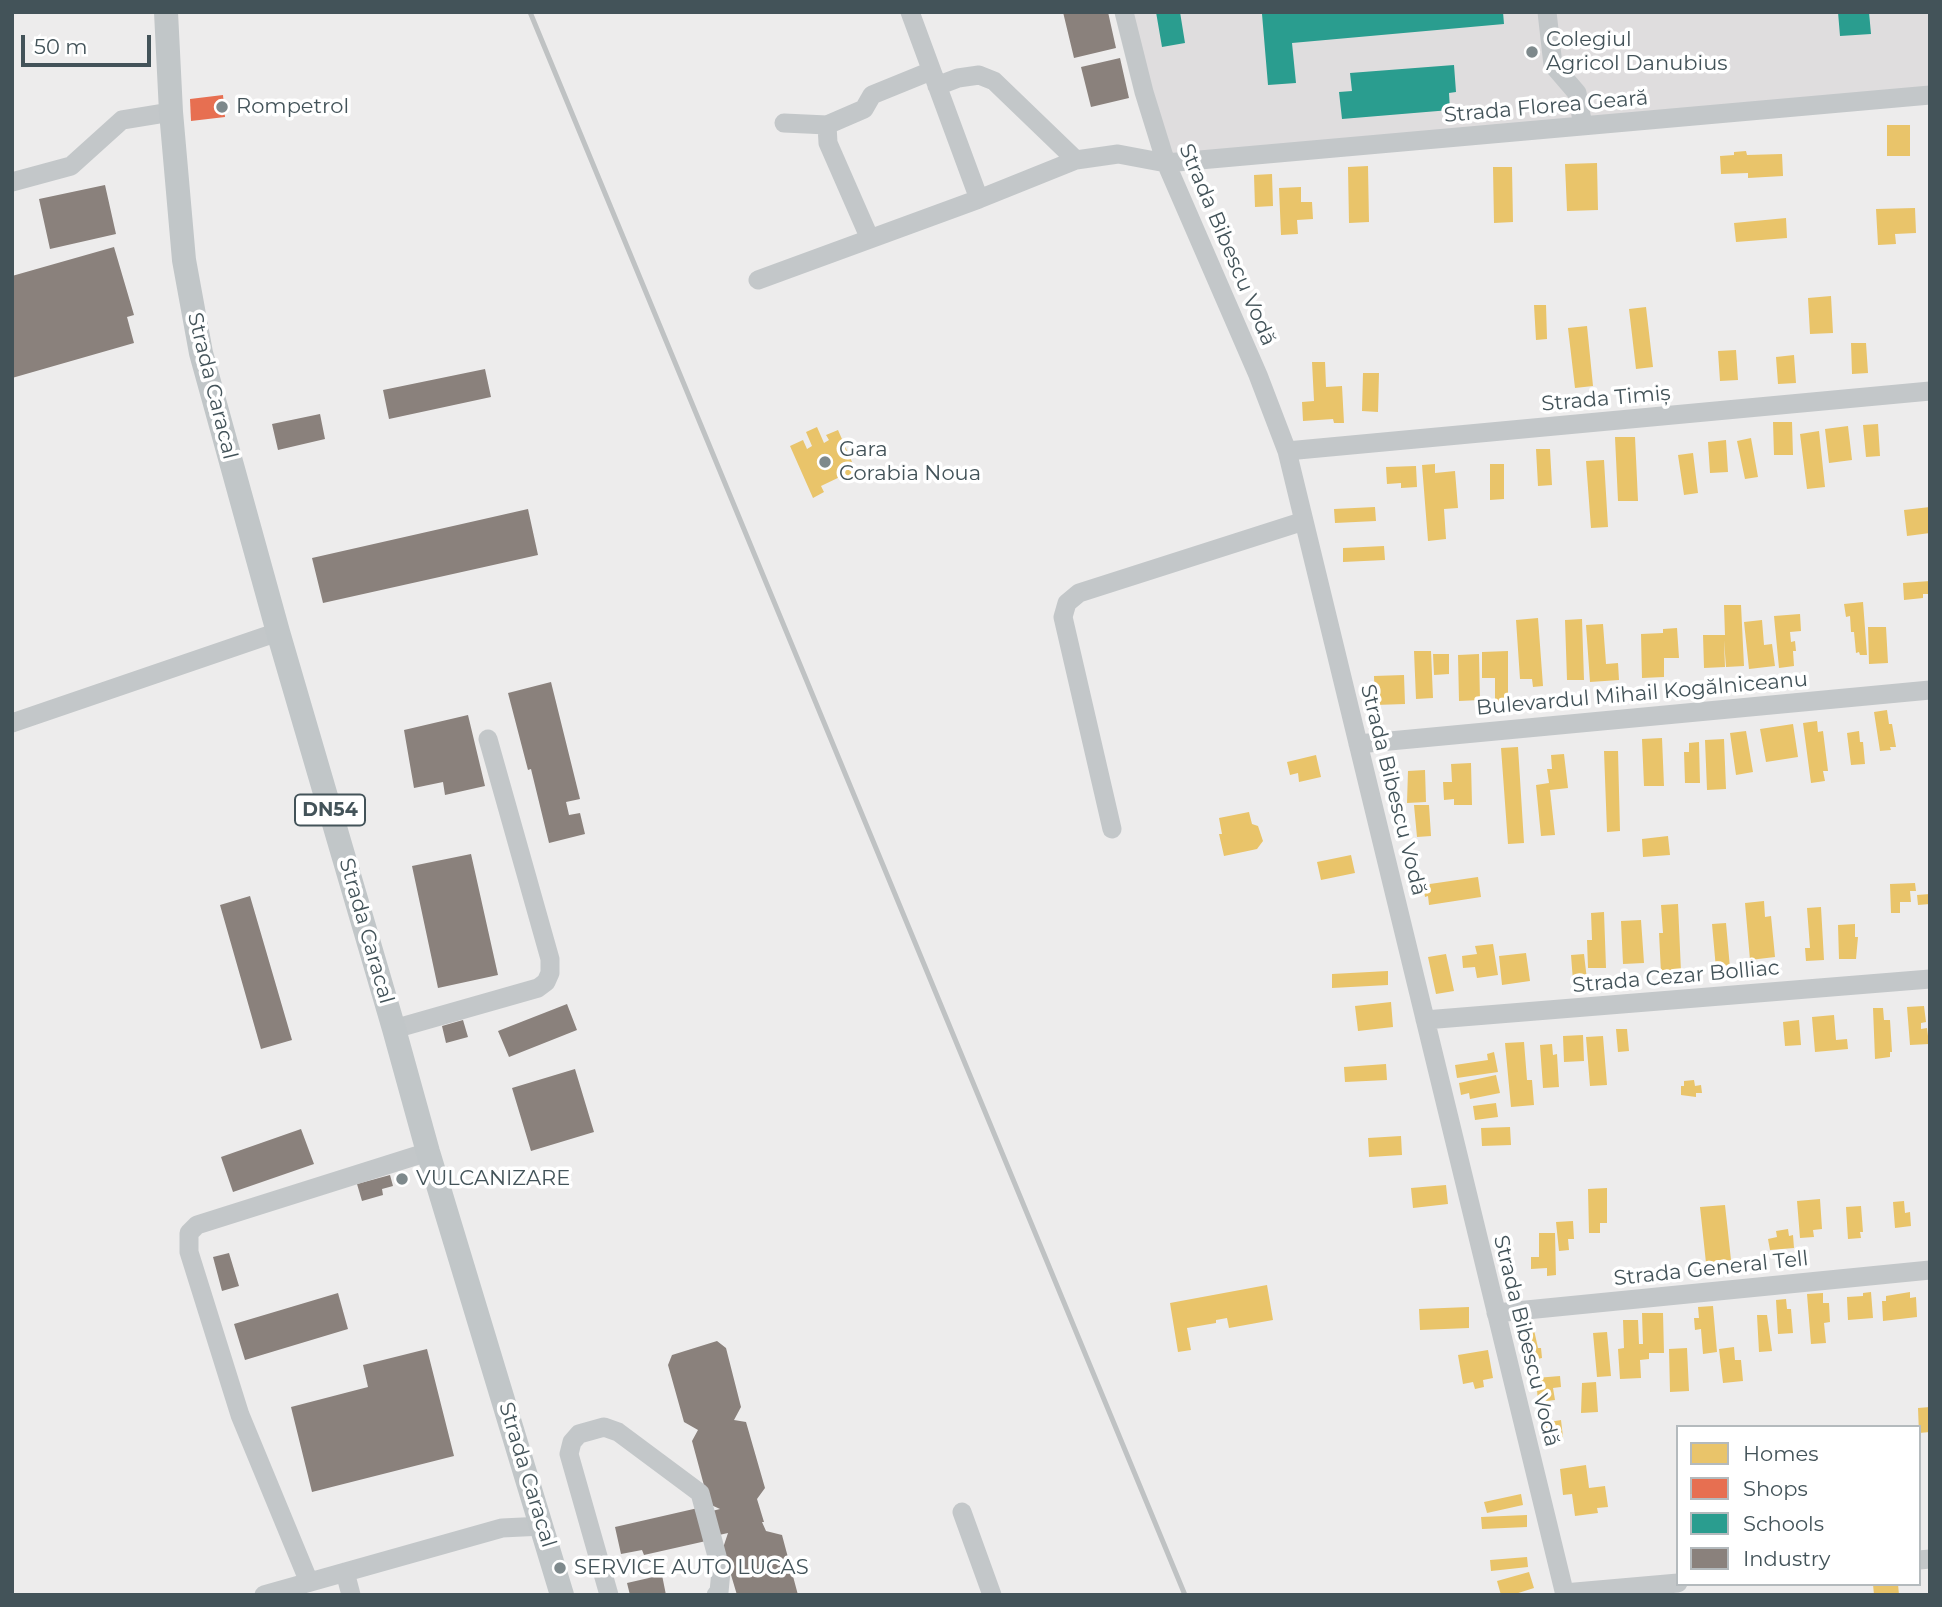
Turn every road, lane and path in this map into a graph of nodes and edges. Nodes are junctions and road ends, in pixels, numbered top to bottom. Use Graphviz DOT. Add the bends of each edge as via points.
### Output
graph roads {
  1 [pos="166,12"];
  2 [pos="910,12"];
  3 [pos="1124,12"];
  4 [pos="1547,12"];
  5 [pos="934,78"];
  6 [pos="1930,95"];
  7 [pos="171,112"];
  8 [pos="784,123"];
  9 [pos="827,125"];
  10 [pos="1583,126"];
  11 [pos="1076,160"];
  12 [pos="1166,163"];
  13 [pos="12,182"];
  14 [pos="979,199"];
  15 [pos="870,239"];
  16 [pos="758,279"];
  17 [pos="1930,391"];
  18 [pos="1287,451"];
  19 [pos="1304,521"];
  20 [pos="278,632"];
  21 [pos="1930,690"];
  22 [pos="12,723"];
  23 [pos="488,739"];
  24 [pos="1358,744"];
  25 [pos="1112,829"];
  26 [pos="1930,979"];
  27 [pos="1425,1020"];
  28 [pos="394,1029"];
  29 [pos="428,1152"];
  30 [pos="1930,1269"];
  31 [pos="1496,1313"];
  32 [pos="962,1512"];
  33 [pos="543,1527"];
  34 [pos="345,1572"];
  35 [pos="309,1582"];
  36 [pos="1676,1583"];
  37 [pos="1564,1594"];
  38 [pos="264,1595"];
  39 [pos="351,1595"];
  40 [pos="562,1595"];
  41 [pos="609,1595"];
  42 [pos="716,1595"];
  43 [pos="992,1595"];
  1 -- 7 [label="main road, Strada Caracal / DN54"];
  2 -- 5 [label="street"];
  3 -- 12 [label="street, Strada Bibescu Vodă"];
  4 -- 10 [label="street" via="1553,65 1577,93"];
  5 -- 9 [label="street" via="872,95 864,109"];
  5 -- 11 [label="street" via="979,75 994,81"];
  5 -- 14 [label="street"];
  6 -- 10 [label="street, Strada Florea Geară"];
  7 -- 13 [label="street" via="122,120 71,166"];
  7 -- 20 [label="main road, Strada Caracal / DN54" via="184,260 201,353"];
  8 -- 9 [label="street"];
  9 -- 15 [label="street" via="828,144"];
  10 -- 12 [label="street, Strada Florea Geară"];
  11 -- 12 [label="street, Strada Florea Geară" via="1118,154"];
  11 -- 14 [label="street, Strada Florea Geară"];
  12 -- 18 [label="street, Strada Bibescu Vodă"];
  14 -- 15 [label="street, Strada Florea Geară"];
  15 -- 16 [label="street, Strada Florea Geară"];
  17 -- 18 [label="street, Strada Timiș"];
  18 -- 19 [label="street, Strada Bibescu Vodă"];
  19 -- 24 [label="street, Strada Bibescu Vodă"];
  19 -- 25 [label="street" via="1079,593 1067,603 1063,617"];
  20 -- 22 [label="street"];
  20 -- 28 [label="main road, Strada Caracal / DN54"];
  21 -- 24 [label="street, Bulevardul Mihail Kogălniceanu"];
  23 -- 28 [label="street" via="550,973 538,988"];
  24 -- 27 [label="street, Strada Bibescu Vodă"];
  26 -- 27 [label="street, Strada Cezar Bolliac"];
  27 -- 31 [label="street, Strada Bibescu Vodă"];
  28 -- 29 [label="main road, Strada Caracal / DN54"];
  29 -- 33 [label="main road, Strada Caracal / DN54"];
  29 -- 35 [label="street" via="197,1225 189,1233 189,1252 240,1415"];
  30 -- 31 [label="street, Strada General Tell"];
  31 -- 37 [label="street, Strada Bibescu Vodă"];
  32 -- 43 [label="street"];
  33 -- 34 [label="street" via="502,1528"];
  33 -- 40 [label="main road, Strada Caracal / DN54"];
  34 -- 35 [label="street"];
  34 -- 39 [label="street"];
  35 -- 38 [label="street"];
  36 -- 37 [label="street"];
  41 -- 42 [label="street" via="569,1454 579,1434 604,1427 618,1432 700,1493 721,1571"];
}
